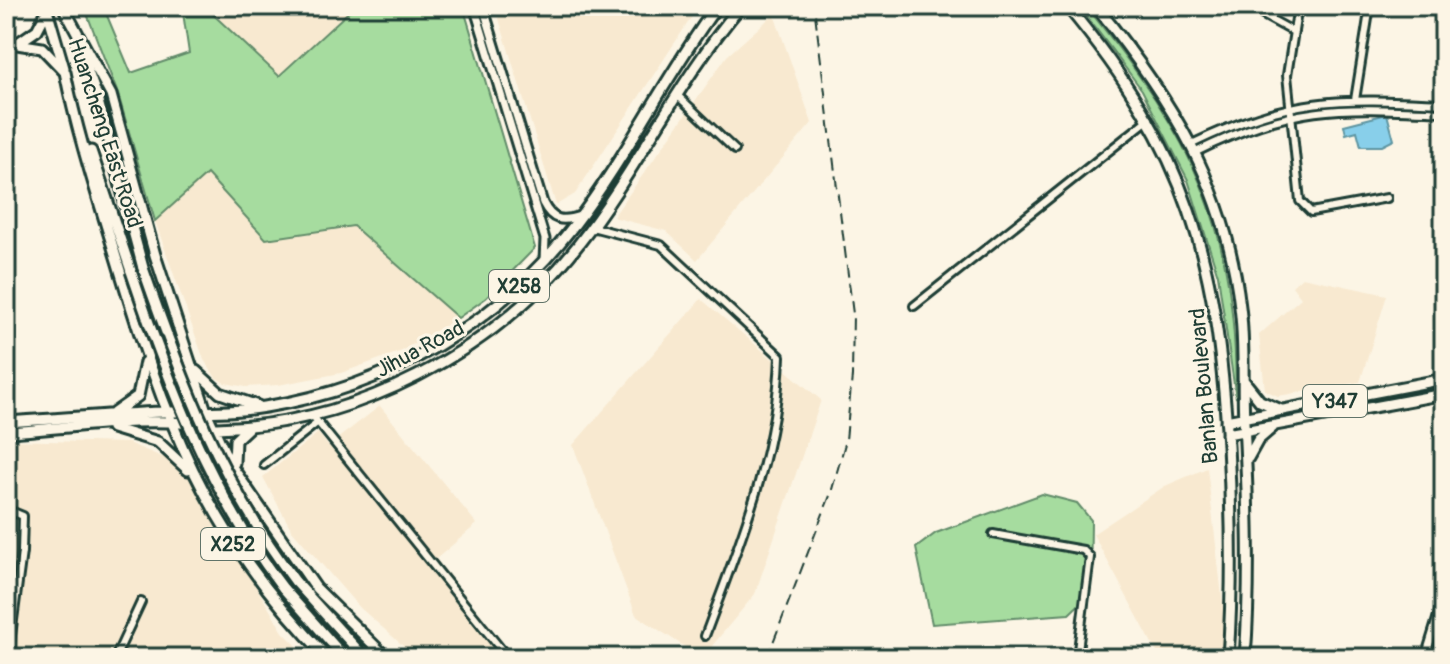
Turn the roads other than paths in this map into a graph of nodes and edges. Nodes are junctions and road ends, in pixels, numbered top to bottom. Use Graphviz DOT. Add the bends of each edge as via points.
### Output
graph roads {
  1 [pos="474,6"];
  2 [pos="483,6"];
  3 [pos="717,6"];
  4 [pos="741,6"];
  5 [pos="1067,6"];
  6 [pos="1096,6"];
  7 [pos="1256,6"];
  8 [pos="1298,6"];
  9 [pos="1370,6"];
  10 [pos="47,7"];
  11 [pos="65,8"];
  12 [pos="1294,32"];
  13 [pos="11,45"];
  14 [pos="65,72"];
  15 [pos="677,95"];
  16 [pos="1355,99"];
  17 [pos="1444,103"];
  18 [pos="1289,106"];
  19 [pos="1354,108"];
  20 [pos="1444,112"];
  21 [pos="1290,115"];
  22 [pos="1149,119"];
  23 [pos="1194,148"];
  24 [pos="735,150"];
  25 [pos="1387,198"];
  26 [pos="582,215"];
  27 [pos="592,227"];
  28 [pos="544,261"];
  29 [pos="914,306"];
  30 [pos="146,354"];
  31 [pos="189,360"];
  32 [pos="1444,379"];
  33 [pos="1244,381"];
  34 [pos="1444,394"];
  35 [pos="265,407"];
  36 [pos="1285,410"];
  37 [pos="207,414"];
  38 [pos="167,417"];
  39 [pos="1244,417"];
  40 [pos="314,418"];
  41 [pos="106,421"];
  42 [pos="1226,421"];
  43 [pos="6,422"];
  44 [pos="256,424"];
  45 [pos="1280,424"];
  46 [pos="214,428"];
  47 [pos="1244,431"];
  48 [pos="6,432"];
  49 [pos="1227,434"];
  50 [pos="264,465"];
  51 [pos="1246,465"];
  52 [pos="237,474"];
  53 [pos="194,477"];
  54 [pos="6,509"];
  55 [pos="993,534"];
  56 [pos="1443,600"];
  57 [pos="141,602"];
  58 [pos="705,636"];
  59 [pos="8,658"];
  60 [pos="115,658"];
  61 [pos="328,658"];
  62 [pos="345,658"];
  63 [pos="365,658"];
  64 [pos="387,658"];
  65 [pos="508,658"];
  66 [pos="1077,658"];
  67 [pos="1228,658"];
  68 [pos="1245,658"];
  69 [pos="1425,658"];
  1 -- 28 [label="street" via="545,239"];
  2 -- 26 [label="street" via="543,203 561,221"];
  3 -- 26 [label="main road, Jihua Road / X258"];
  4 -- 15 [label="main road, Jihua Road / X258"];
  5 -- 22 [label="main road, Banlan Boulevard" via="1107,54"];
  6 -- 23 [label="main road, Banlan Boulevard" via="1152,76"];
  7 -- 12 [label="street"];
  8 -- 12 [label="street"];
  9 -- 16 [label="street"];
  10 -- 13 [label="main road" via="41,26"];
  10 -- 14 [label="main road, Huancheng East Road"];
  11 -- 31 [label="main road" via="111,95"];
  11 -- 63 [label="main road, Huancheng East Road, bridge" via="96,94 143,268 209,442 248,515 295,581"];
  12 -- 18 [label="street" via="1287,75"];
  13 -- 14 [label="main road" via="42,48"];
  14 -- 30 [label="main road"];
  14 -- 62 [label="main road, Huancheng East Road, bridge" via="160,360 201,455 236,521 283,588"];
  15 -- 24 [label="street"];
  15 -- 27 [label="main road, Jihua Road / X258"];
  16 -- 17 [label="street"];
  16 -- 18 [label="street"];
  16 -- 19 [label="street"];
  18 -- 21 [label="street"];
  18 -- 23 [label="street" via="1249,118"];
  19 -- 20 [label="street"];
  19 -- 21 [label="street"];
  21 -- 23 [label="street"];
  21 -- 25 [label="street" via="1300,201 1311,212"];
  22 -- 29 [label="street"];
  22 -- 42 [label="main road, Banlan Boulevard" via="1180,183 1204,253 1219,326"];
  23 -- 33 [label="main road, Banlan Boulevard" via="1222,218 1233,263"];
  26 -- 28 [label="main road, Jihua Road / X258"];
  27 -- 40 [label="main road, Jihua Road / X258" via="533,294 466,347 391,387"];
  27 -- 58 [label="street" via="661,245 780,356 776,422 766,462"];
  28 -- 35 [label="main road, Jihua Road / X258" via="491,310 422,356 346,388"];
  30 -- 38 [label="main road"];
  30 -- 41 [label="main road" via="138,396"];
  31 -- 35 [label="main road" via="220,393"];
  31 -- 37 [label="main road"];
  32 -- 36 [label="main road, Y347"];
  33 -- 36 [label="main road" via="1260,401"];
  33 -- 39 [label="main road, Banlan Boulevard"];
  34 -- 45 [label="main road, Y347"];
  35 -- 37 [label="main road, Jihua Road / X258"];
  36 -- 39 [label="main road, Y347"];
  37 -- 38 [label="main road, Jihua Road / X258"];
  37 -- 46 [label="main road"];
  38 -- 41 [label="main road, Jihua Road"];
  38 -- 46 [label="main road, Jihua Road / X258"];
  38 -- 53 [label="main road, X252"];
  39 -- 42 [label="main road, Y347"];
  39 -- 47 [label="main road, Banlan Boulevard"];
  40 -- 44 [label="main road, Jihua Road / X258"];
  40 -- 50 [label="street"];
  40 -- 65 [label="street"];
  41 -- 43 [label="main road, Jihua Road"];
  41 -- 48 [label="main road, Jihua Road"];
  41 -- 53 [label="main road" via="158,442"];
  42 -- 49 [label="main road, Banlan Boulevard"];
  44 -- 46 [label="main road, Jihua Road / X258"];
  44 -- 52 [label="main road" via="240,432 233,444"];
  45 -- 47 [label="main road, Y347"];
  45 -- 51 [label="main road" via="1258,440"];
  46 -- 52 [label="main road"];
  47 -- 49 [label="main road, Y347"];
  47 -- 51 [label="main road, Banlan Boulevard"];
  49 -- 67 [label="main road, Banlan Boulevard" via="1232,553"];
  51 -- 68 [label="main road, Banlan Boulevard" via="1250,563"];
  52 -- 64 [label="main road" via="316,588"];
  53 -- 61 [label="main road, X252" via="240,555"];
  54 -- 59 [label="street" via="23,516"];
  55 -- 66 [label="street" via="1083,550 1090,557"];
  56 -- 69 [label="street"];
  57 -- 60 [label="street"];
}
